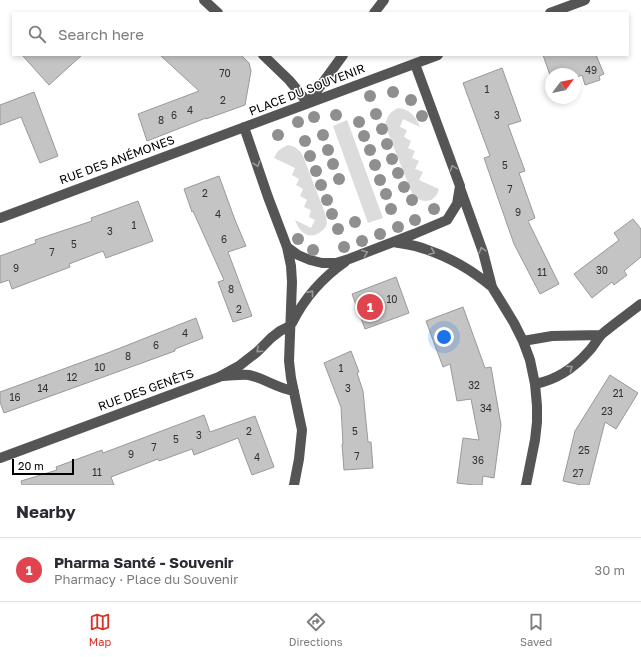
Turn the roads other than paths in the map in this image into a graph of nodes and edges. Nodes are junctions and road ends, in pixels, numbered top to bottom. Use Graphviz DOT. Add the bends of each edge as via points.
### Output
graph roads {
  1 [pos="204,0"];
  2 [pos="384,0"];
  3 [pos="585,0"];
  4 [pos="217,12"];
  5 [pos="375,12"];
  6 [pos="553,12"];
  7 [pos="264,56"];
  8 [pos="342,56"];
  9 [pos="435,56"];
  10 [pos="414,64"];
  11 [pos="308,103"];
  12 [pos="244,128"];
  13 [pos="460,186"];
  14 [pos="0,218"];
  15 [pos="394,242"];
  16 [pos="287,247"];
  17 [pos="349,259"];
  18 [pos="492,287"];
  19 [pos="641,304"];
  20 [pos="290,326"];
  21 [pos="601,336"];
  22 [pos="523,341"];
  23 [pos="219,376"];
  24 [pos="535,384"];
  25 [pos="294,391"];
  26 [pos="0,458"];
  27 [pos="294,485"];
  28 [pos="526,485"];
  1 -- 4 [label="street"];
  2 -- 5 [label="street"];
  3 -- 6 [label="street"];
  7 -- 11 [label="street"];
  8 -- 11 [label="street"];
  9 -- 10 [label="street, PLACE DU SOUVENIR"];
  10 -- 11 [label="street, PLACE DU SOUVENIR"];
  13 -- 10 [label="street, one-way"];
  11 -- 12 [label="street, PLACE DU SOUVENIR"];
  12 -- 14 [label="street, RUE DES ANÉMONES"];
  12 -- 16 [label="street, PLACE DU SOUVENIR, one-way"];
  13 -- 15 [label="street" via="457,204 446,220"];
  18 -- 13 [label="street, one-way"];
  17 -- 15 [label="street, one-way"];
  15 -- 18 [label="street, one-way" via="424,248 446,257"];
  16 -- 17 [label="street" via="298,255 322,263 336,263"];
  16 -- 20 [label="street" via="292,282"];
  20 -- 17 [label="street, one-way" via="312,291"];
  18 -- 22 [label="street"];
  19 -- 21 [label="street"];
  20 -- 23 [label="street, RUE DES GENÊTS, one-way" via="271,338 239,366"];
  20 -- 25 [label="street" via="290,378"];
  21 -- 22 [label="street" via="552,336"];
  24 -- 21 [label="street, one-way" via="556,377 580,361"];
  22 -- 24 [label="street"];
  23 -- 25 [label="street" via="249,376"];
  23 -- 26 [label="street, RUE DES GENÊTS"];
  24 -- 28 [label="street" via="537,422"];
  25 -- 27 [label="street" via="302,437"];
}
